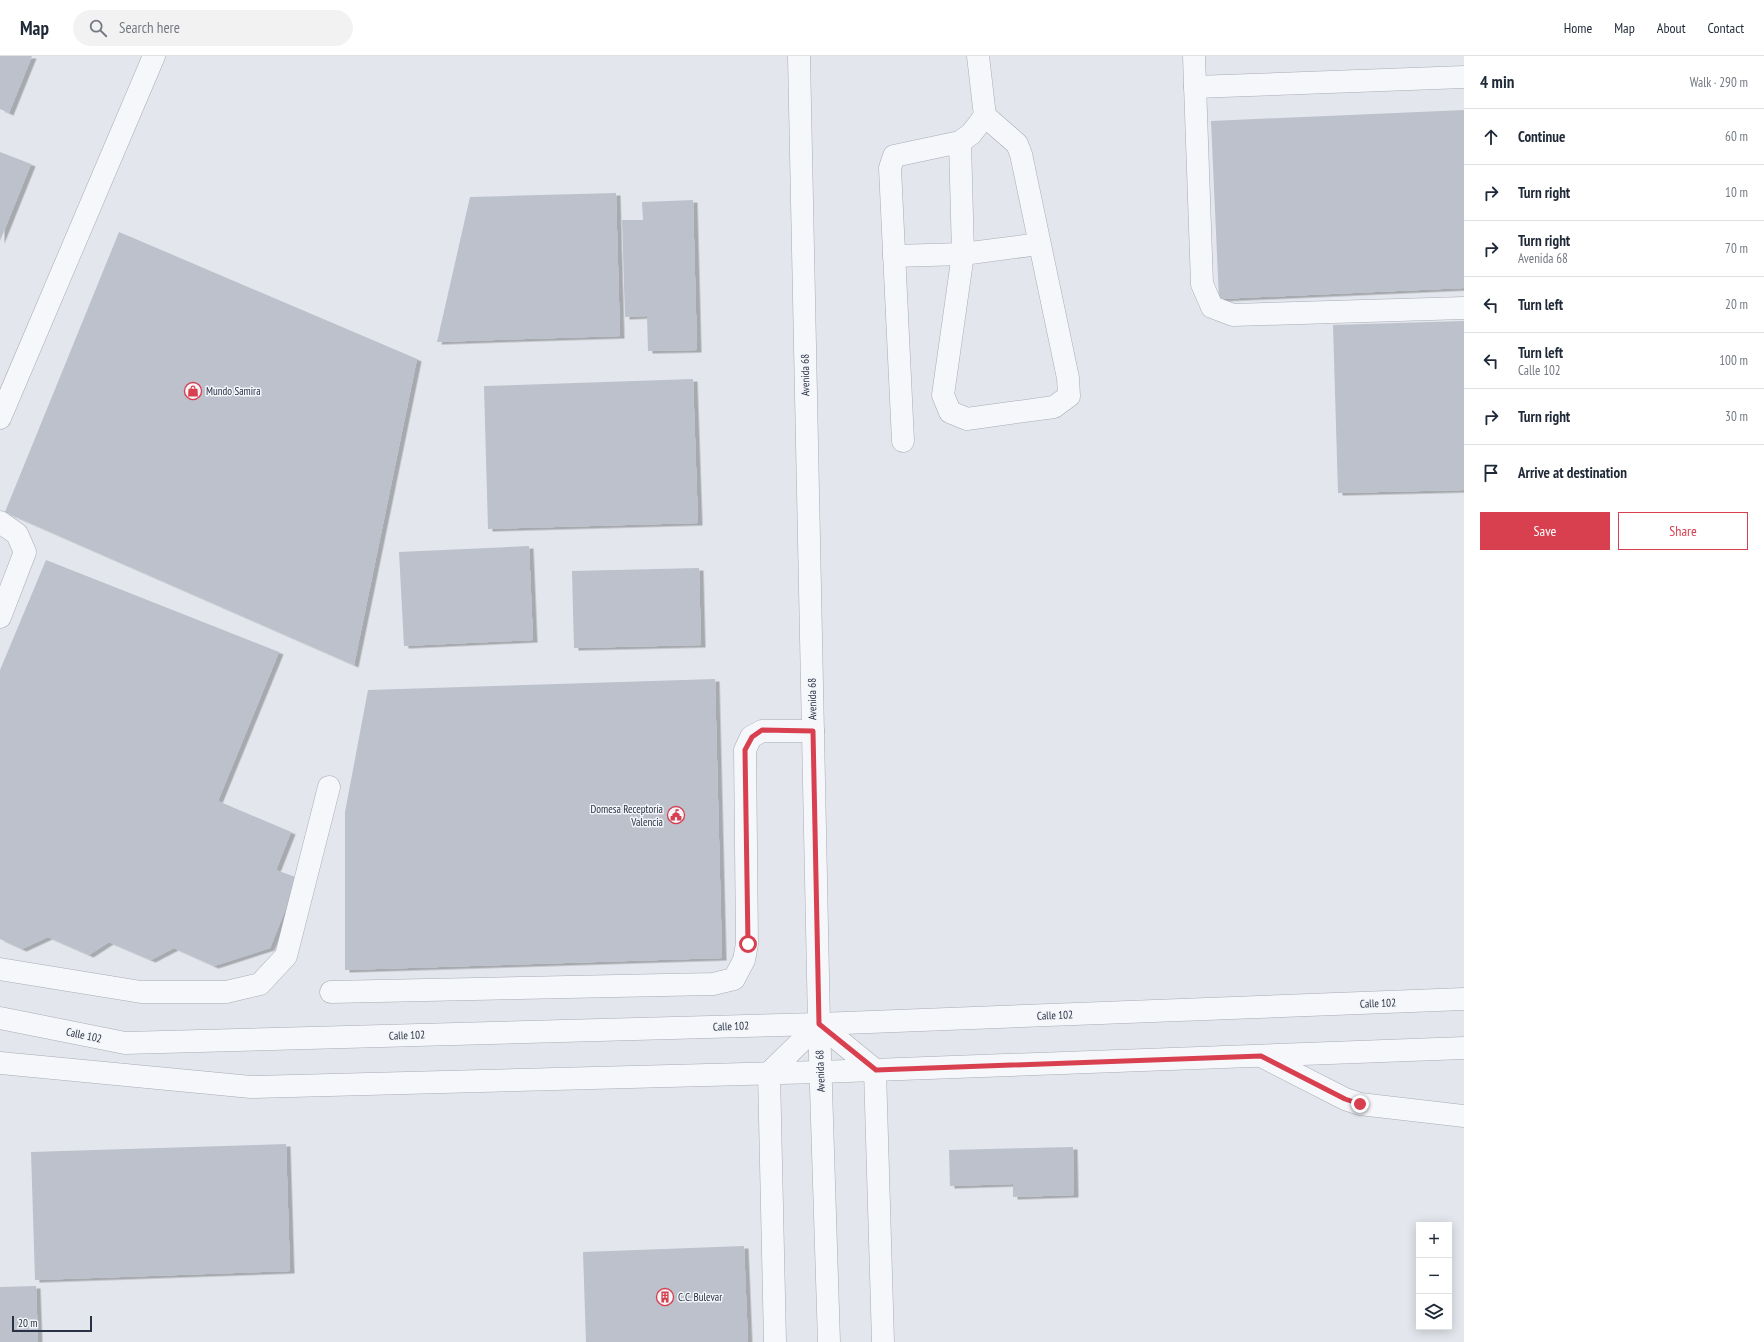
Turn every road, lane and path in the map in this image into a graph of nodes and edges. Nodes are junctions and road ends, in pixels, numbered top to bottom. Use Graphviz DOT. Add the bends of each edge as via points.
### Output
graph roads {
  1 [pos="154,56"];
  2 [pos="799,56"];
  3 [pos="978,56"];
  4 [pos="1194,56"];
  5 [pos="1464,77"];
  6 [pos="1195,87"];
  7 [pos="985,116"];
  8 [pos="960,142"];
  9 [pos="1039,244"];
  10 [pos="963,254"];
  11 [pos="894,256"];
  12 [pos="1464,308"];
  13 [pos="0,418"];
  14 [pos="903,441"];
  15 [pos="0,522"];
  16 [pos="0,617"];
  17 [pos="813,731"];
  18 [pos="329,787"];
  19 [pos="0,969"];
  20 [pos="331,992"];
  21 [pos="1464,999"];
  22 [pos="0,1018"];
  23 [pos="819,1024"];
  24 [pos="1464,1048"];
  25 [pos="1261,1056"];
  26 [pos="0,1063"];
  27 [pos="876,1070"];
  28 [pos="820,1072"];
  29 [pos="769,1073"];
  30 [pos="1464,1116"];
  31 [pos="775,1342"];
  32 [pos="830,1342"];
  33 [pos="883,1342"];
  1 -- 13 [label="street"];
  2 -- 17 [label="street, Avenida 68"];
  3 -- 7 [label="street"];
  4 -- 6 [label="street"];
  5 -- 6 [label="street"];
  6 -- 12 [label="street" via="1202,284 1212,307 1234,315"];
  7 -- 8 [label="street" via="971,134"];
  7 -- 9 [label="street" via="1017,144 1022,154"];
  8 -- 10 [label="street"];
  8 -- 11 [label="street" via="894,156 890,168"];
  9 -- 10 [label="street"];
  9 -- 10 [label="street" via="1068,378 1069,396 1054,407 967,419 950,412 943,395"];
  10 -- 11 [label="street"];
  11 -- 14 [label="street"];
  15 -- 16 [label="street" via="17,534 25,552"];
  17 -- 20 [label="street" via="762,730 752,737 745,750 748,944 744,960 734,979 713,984"];
  17 -- 23 [label="street, Avenida 68"];
  18 -- 19 [label="street" via="286,956 260,984 226,992 141,992"];
  21 -- 23 [label="street, Calle 102"];
  22 -- 23 [label="street, Calle 102" via="125,1043"];
  23 -- 27 [label="street"];
  23 -- 28 [label="street, Avenida 68"];
  23 -- 29 [label="street"];
  24 -- 25 [label="street"];
  25 -- 27 [label="street"];
  25 -- 30 [label="street" via="1345,1099 1360,1104"];
  26 -- 29 [label="street" via="250,1088"];
  27 -- 28 [label="street"];
  27 -- 33 [label="street"];
  28 -- 29 [label="street"];
  28 -- 32 [label="street, Avenida 68"];
  29 -- 31 [label="street"];
}
